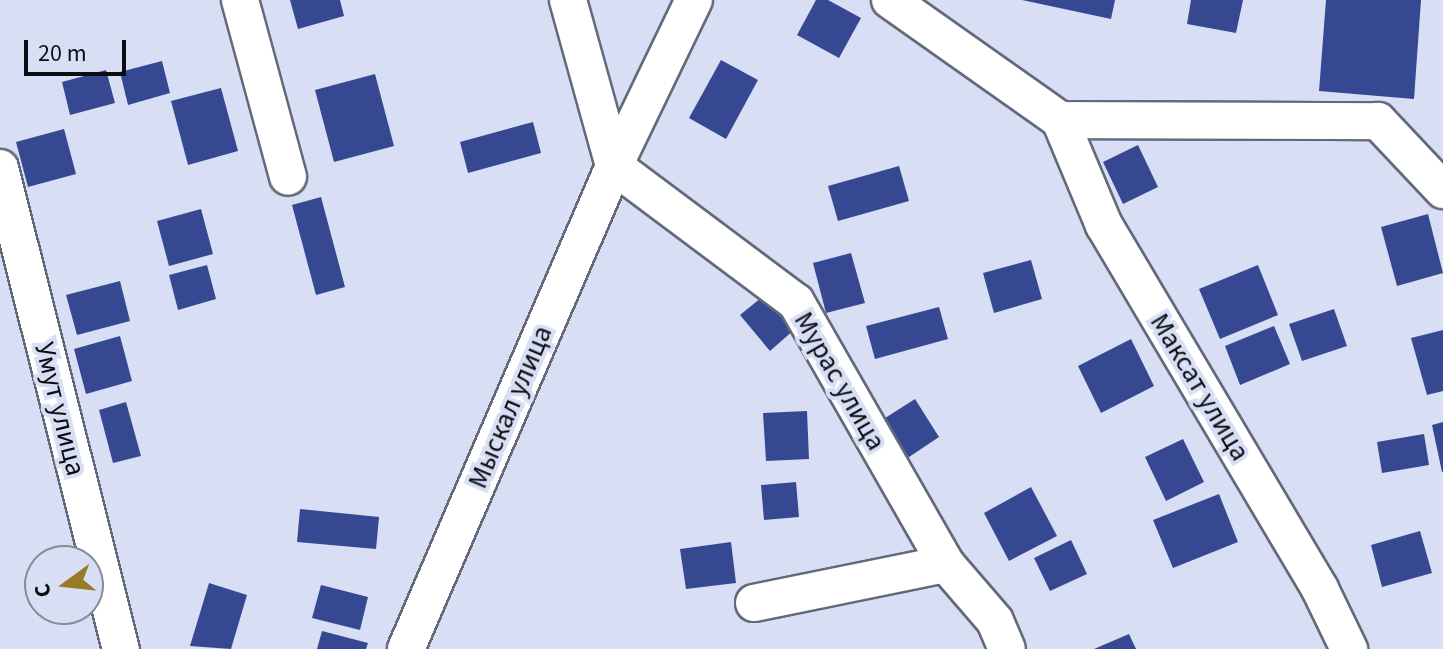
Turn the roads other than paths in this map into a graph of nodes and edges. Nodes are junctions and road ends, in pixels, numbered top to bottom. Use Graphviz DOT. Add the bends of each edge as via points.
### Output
graph roads {
  1 [pos="240,0"];
  2 [pos="568,0"];
  3 [pos="694,0"];
  4 [pos="890,0"];
  5 [pos="1060,120"];
  6 [pos="614,166"];
  7 [pos="0,168"];
  8 [pos="288,177"];
  9 [pos="1443,190"];
  10 [pos="946,564"];
  11 [pos="754,603"];
  12 [pos="121,649"];
  13 [pos="406,649"];
  14 [pos="1007,649"];
  15 [pos="1349,649"];
  1 -- 8 [label="street"];
  2 -- 6 [label="street"];
  3 -- 6 [label="street, Мыскал улица"];
  4 -- 5 [label="street"];
  5 -- 9 [label="street" via="1378,121"];
  5 -- 15 [label="street, Максат улица" via="1104,225 1320,589"];
  6 -- 10 [label="street, Мурас улица" via="796,302"];
  6 -- 13 [label="street, Мыскал улица"];
  7 -- 12 [label="street, Умут улица"];
  10 -- 11 [label="street"];
  10 -- 14 [label="street, Мурас улица" via="995,621"];
}
